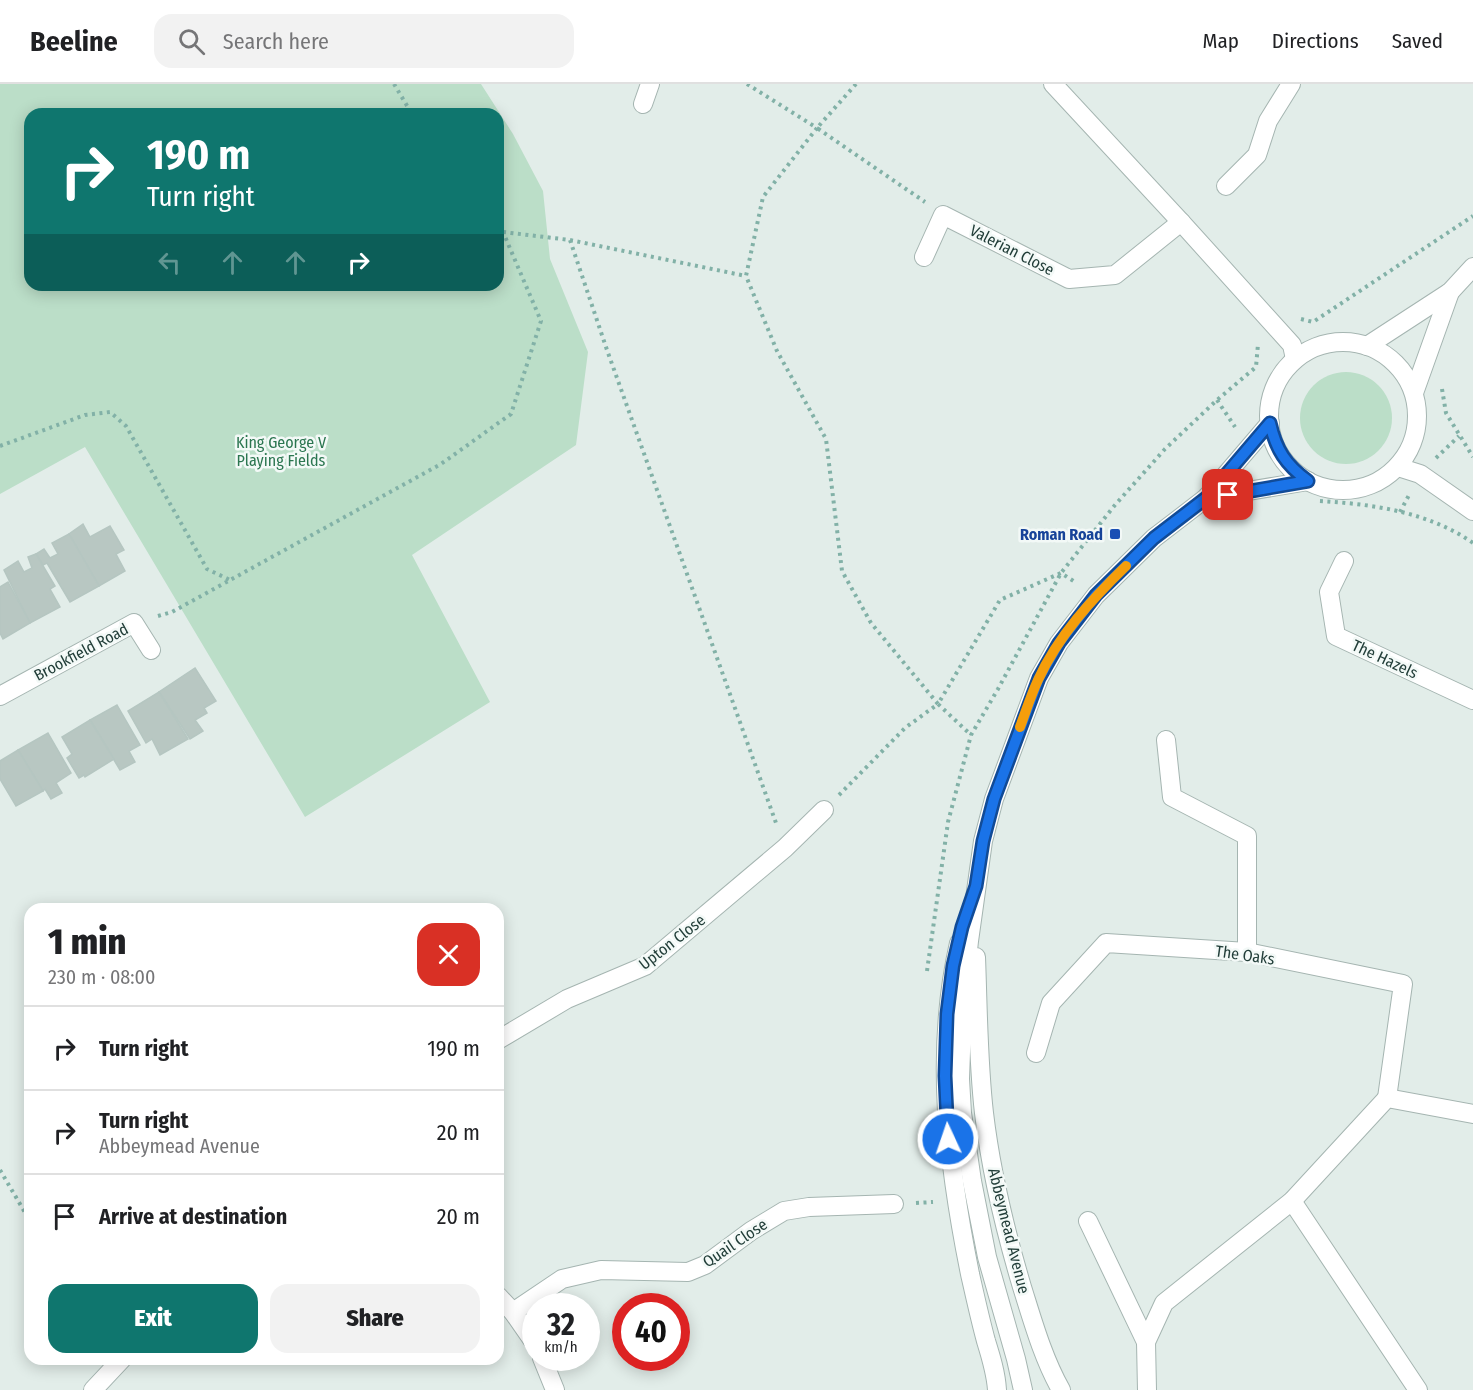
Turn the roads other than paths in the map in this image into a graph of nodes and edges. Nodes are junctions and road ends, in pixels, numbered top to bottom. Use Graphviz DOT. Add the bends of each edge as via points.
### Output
graph roads {
  1 [pos="650,84"];
  2 [pos="1053,84"];
  3 [pos="1292,84"];
  4 [pos="643,105"];
  5 [pos="1226,186"];
  6 [pos="1181,222"];
  7 [pos="924,257"];
  8 [pos="1473,267"];
  9 [pos="1450,292"];
  10 [pos="1367,346"];
  11 [pos="1295,359"];
  12 [pos="1414,393"];
  13 [pos="1270,423"];
  14 [pos="1398,467"];
  15 [pos="1308,481"];
  16 [pos="1206,498"];
  17 [pos="1473,511"];
  18 [pos="1344,561"];
  19 [pos="151,650"];
  20 [pos="0,696"];
  21 [pos="1473,700"];
  22 [pos="1166,740"];
  23 [pos="824,810"];
  24 [pos="976,886"];
  25 [pos="1247,952"];
  26 [pos="504,1036"];
  27 [pos="1036,1053"];
  28 [pos="1387,1098"];
  29 [pos="1473,1114"];
  30 [pos="1292,1201"];
  31 [pos="894,1204"];
  32 [pos="1088,1221"];
  33 [pos="504,1302"];
  34 [pos="513,1312"];
  35 [pos="522,1325"];
  36 [pos="1146,1342"];
  37 [pos="116,1365"];
  38 [pos="994,1367"];
  39 [pos="547,1371"];
  40 [pos="93,1390"];
  41 [pos="555,1390"];
  42 [pos="997,1390"];
  43 [pos="1005,1390"];
  44 [pos="1023,1390"];
  45 [pos="1061,1390"];
  46 [pos="1147,1390"];
  47 [pos="1418,1390"];
  1 -- 4 [label="street"];
  2 -- 6 [label="street"];
  3 -- 5 [label="street" via="1268,121 1257,155"];
  6 -- 7 [label="street, Valerian Close" via="1115,275 1068,279 943,215"];
  6 -- 11 [label="street" via="1292,345"];
  8 -- 9 [label="street"];
  9 -- 10 [label="street"];
  9 -- 12 [label="street"];
  10 -- 11 [label="street" via="1334,342"];
  10 -- 12 [label="street" via="1393,361"];
  11 -- 13 [label="street" via="1275,388"];
  12 -- 14 [label="street" via="1418,412 1416,432"];
  13 -- 15 [label="street" via="1282,457"];
  13 -- 16 [label="street, Abbeymead Avenue"];
  14 -- 15 [label="street" via="1365,487 1346,490"];
  14 -- 17 [label="street" via="1420,474"];
  15 -- 16 [label="street, Abbeymead Avenue"];
  16 -- 24 [label="street, Abbeymead Avenue" via="1154,538 1096,595 1059,643 1039,678 994,799"];
  18 -- 21 [label="street, The Hazels" via="1329,592 1336,636"];
  19 -- 20 [label="street, Brookfield Road" via="134,623"];
  22 -- 25 [label="street" via="1172,797 1247,836"];
  23 -- 26 [label="street, Upton Close" via="785,848 645,966 567,999"];
  24 -- 38 [label="street, Abbeymead Avenue" via="953,966 945,1076 957,1206"];
  24 -- 44 [label="street, Abbeymead Avenue" via="963,997 962,1113 987,1257"];
  24 -- 45 [label="street, Abbeymead Avenue" via="979,1065 991,1163 1029,1310"];
  25 -- 27 [label="street, The Oaks" via="1106,943 1051,1003"];
  25 -- 28 [label="street, The Oaks" via="1403,984"];
  28 -- 29 [label="street"];
  28 -- 30 [label="street"];
  30 -- 36 [label="street" via="1164,1303"];
  30 -- 47 [label="street"];
  31 -- 34 [label="street, Quail Close" via="784,1211 705,1265 687,1272 601,1270 562,1279"];
  32 -- 36 [label="street"];
  33 -- 34 [label="street"];
  34 -- 35 [label="street"];
  36 -- 46 [label="street"];
  37 -- 40 [label="street"];
  38 -- 42 [label="street, Abbeymead Avenue"];
  38 -- 43 [label="street, Abbeymead Avenue"];
  39 -- 41 [label="street"];
}
